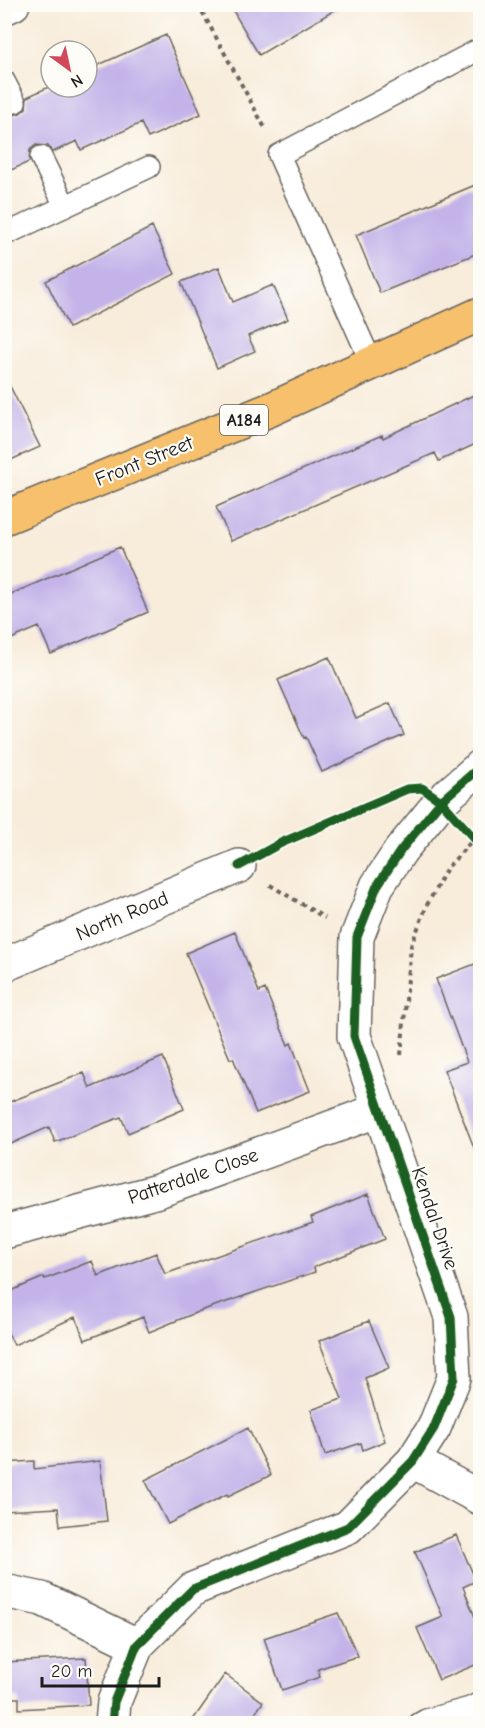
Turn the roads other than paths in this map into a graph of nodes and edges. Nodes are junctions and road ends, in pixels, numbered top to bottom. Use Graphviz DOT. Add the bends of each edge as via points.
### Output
graph roads {
  1 [pos="13,4"];
  2 [pos="4,8"];
  3 [pos="480,49"];
  4 [pos="4,81"];
  5 [pos="15,102"];
  6 [pos="41,157"];
  7 [pos="149,167"];
  8 [pos="65,206"];
  9 [pos="4,235"];
  10 [pos="480,314"];
  11 [pos="372,364"];
  12 [pos="4,518"];
  13 [pos="480,767"];
  14 [pos="239,866"];
  15 [pos="4,965"];
  16 [pos="379,1110"];
  17 [pos="4,1232"];
  18 [pos="413,1461"];
  19 [pos="480,1498"];
  20 [pos="4,1592"];
  21 [pos="137,1645"];
  22 [pos="480,1703"];
  23 [pos="112,1724"];
  24 [pos="419,1724"];
  1 -- 2 [label="street"];
  3 -- 11 [label="lane" via="279,155"];
  4 -- 5 [label="lane"];
  6 -- 8 [label="lane"];
  7 -- 8 [label="lane"];
  8 -- 9 [label="lane"];
  10 -- 11 [label="main road, Front Street / A184"];
  11 -- 12 [label="main road, Front Street / A184"];
  13 -- 16 [label="street, Kendal Drive" via="441,801 401,850 377,886 357,937 354,1036"];
  14 -- 15 [label="street, North Road"];
  16 -- 17 [label="street, Patterdale Close" via="158,1191"];
  16 -- 18 [label="street, Kendal Drive" via="451,1317 454,1378 434,1428"];
  18 -- 19 [label="street"];
  18 -- 21 [label="street, Kendal Drive" via="348,1527 193,1589"];
  20 -- 21 [label="street" via="42,1599"];
  21 -- 23 [label="street, Kendal Drive" via="114,1702"];
  22 -- 24 [label="lane"];
}
